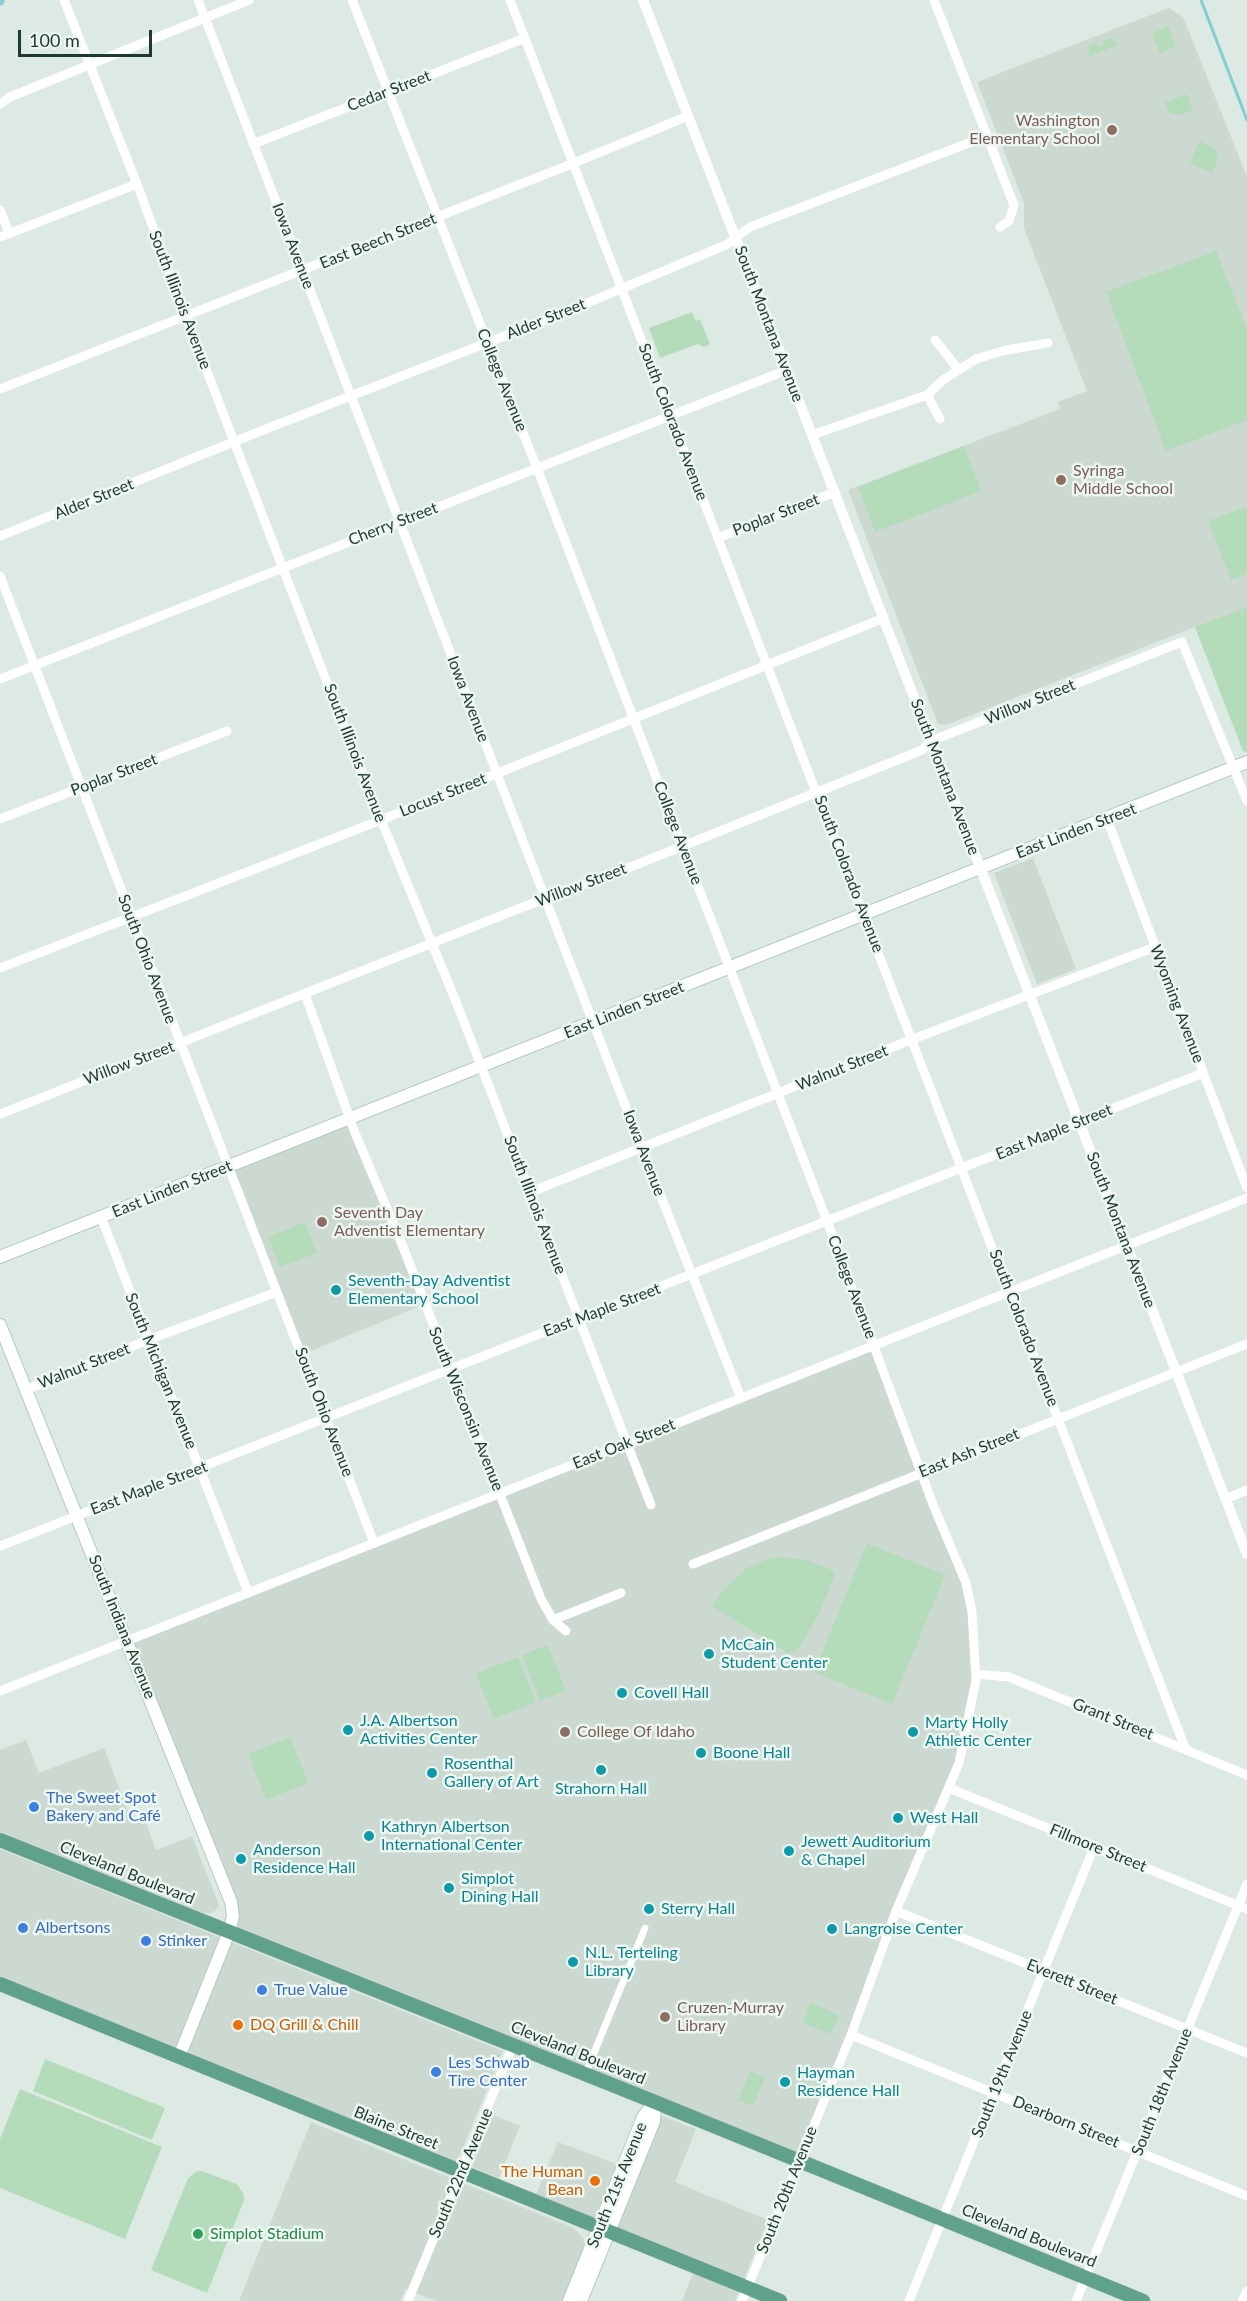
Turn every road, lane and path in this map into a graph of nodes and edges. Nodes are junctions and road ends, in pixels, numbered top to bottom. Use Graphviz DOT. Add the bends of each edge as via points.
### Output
graph roads {
  1 [pos="64,0"];
  2 [pos="198,0"];
  3 [pos="249,0"];
  4 [pos="352,0"];
  5 [pos="510,0"];
  6 [pos="643,0"];
  7 [pos="934,0"];
  8 [pos="205,18"];
  9 [pos="525,38"];
  10 [pos="89,65"];
  11 [pos="388,92"];
  12 [pos="0,104"];
  13 [pos="688,116"];
  14 [pos="987,136"];
  15 [pos="254,144"];
  16 [pos="574,164"];
  17 [pos="137,184"];
  18 [pos="0,210"];
  19 [pos="437,217"];
  20 [pos="1000,227"];
  21 [pos="5,235"];
  22 [pos="736,238"];
  23 [pos="302,271"];
  24 [pos="622,288"];
  25 [pos="186,317"];
  26 [pos="935,340"];
  27 [pos="487,343"];
  28 [pos="1048,343"];
  29 [pos="787,369"];
  30 [pos="958,369"];
  31 [pos="0,389"];
  32 [pos="927,395"];
  33 [pos="351,396"];
  34 [pos="670,416"];
  35 [pos="940,419"];
  36 [pos="812,435"];
  37 [pos="234,442"];
  38 [pos="537,468"];
  39 [pos="835,492"];
  40 [pos="399,521"];
  41 [pos="0,536"];
  42 [pos="718,538"];
  43 [pos="282,567"];
  44 [pos="0,576"];
  45 [pos="884,618"];
  46 [pos="768,665"];
  47 [pos="35,666"];
  48 [pos="0,679"];
  49 [pos="634,719"];
  50 [pos="227,731"];
  51 [pos="932,741"];
  52 [pos="1247,762"];
  53 [pos="1234,767"];
  54 [pos="497,774"];
  55 [pos="81,787"];
  56 [pos="817,792"];
  57 [pos="1247,801"];
  58 [pos="0,819"];
  59 [pos="1107,819"];
  60 [pos="381,820"];
  61 [pos="682,845"];
  62 [pos="981,868"];
  63 [pos="546,898"];
  64 [pos="865,915"];
  65 [pos="130,917"];
  66 [pos="432,944"];
  67 [pos="1155,947"];
  68 [pos="0,968"];
  69 [pos="730,968"];
  70 [pos="305,994"];
  71 [pos="1030,994"];
  72 [pos="593,1023"];
  73 [pos="913,1039"];
  74 [pos="180,1043"];
  75 [pos="481,1067"];
  76 [pos="1203,1073"];
  77 [pos="778,1094"];
  78 [pos="0,1114"];
  79 [pos="350,1118"];
  80 [pos="1079,1122"];
  81 [pos="642,1149"];
  82 [pos="229,1166"];
  83 [pos="963,1168"];
  84 [pos="1247,1188"];
  85 [pos="531,1192"];
  86 [pos="1247,1198"];
  87 [pos="101,1217"];
  88 [pos="827,1221"];
  89 [pos="1127,1245"];
  90 [pos="0,1257"];
  91 [pos="691,1275"];
  92 [pos="1010,1291"];
  93 [pos="277,1292"];
  94 [pos="579,1319"];
  95 [pos="0,1325"];
  96 [pos="148,1340"];
  97 [pos="1247,1344"];
  98 [pos="874,1345"];
  99 [pos="450,1370"];
  100 [pos="1176,1371"];
  101 [pos="26,1390"];
  102 [pos="741,1398"];
  103 [pos="1059,1417"];
  104 [pos="326,1419"];
  105 [pos="627,1443"];
  106 [pos="200,1468"];
  107 [pos="921,1472"];
  108 [pos="1247,1490"];
  109 [pos="499,1493"];
  110 [pos="1226,1499"];
  111 [pos="651,1505"];
  112 [pos="76,1516"];
  113 [pos="374,1543"];
  114 [pos="0,1546"];
  115 [pos="1247,1554"];
  116 [pos="693,1564"];
  117 [pos="248,1593"];
  118 [pos="621,1593"];
  119 [pos="553,1620"];
  120 [pos="566,1631"];
  121 [pos="127,1640"];
  122 [pos="976,1674"];
  123 [pos="0,1690"];
  124 [pos="1186,1750"];
  125 [pos="1247,1775"];
  126 [pos="949,1788"];
  127 [pos="0,1840"];
  128 [pos="1094,1847"];
  129 [pos="1247,1884"];
  130 [pos="1243,1907"];
  131 [pos="896,1911"];
  132 [pos="645,1928"];
  133 [pos="229,1932"];
  134 [pos="1044,1971"];
  135 [pos="0,1984"];
  136 [pos="1187,2029"];
  137 [pos="851,2035"];
  138 [pos="513,2045"];
  139 [pos="1247,2053"];
  140 [pos="179,2057"];
  141 [pos="585,2074"];
  142 [pos="994,2094"];
  143 [pos="655,2102"];
  144 [pos="1138,2151"];
  145 [pos="799,2161"];
  146 [pos="461,2172"];
  147 [pos="1247,2196"];
  148 [pos="942,2219"];
  149 [pos="604,2230"];
  150 [pos="1086,2278"];
  151 [pos="1247,2292"];
  152 [pos="745,2294"];
  153 [pos="409,2301"];
  154 [pos="569,2301"];
  155 [pos="581,2301"];
  156 [pos="780,2301"];
  157 [pos="909,2301"];
  158 [pos="1076,2301"];
  159 [pos="1143,2301"];
  160 [pos="1243,2301"];
  1 -- 10 [label="street, South Illinois Avenue"];
  2 -- 8 [label="street, Iowa Avenue"];
  3 -- 8 [label="street"];
  4 -- 11 [label="street, College Avenue"];
  5 -- 9 [label="street, South Colorado Avenue"];
  6 -- 13 [label="street, South Montana Avenue"];
  7 -- 14 [label="street"];
  8 -- 10 [label="street"];
  8 -- 15 [label="street, Iowa Avenue"];
  9 -- 11 [label="street, Cedar Street"];
  9 -- 16 [label="street, South Colorado Avenue"];
  10 -- 12 [label="street"];
  10 -- 17 [label="street, South Illinois Avenue"];
  11 -- 15 [label="street, Cedar Street"];
  11 -- 19 [label="street, College Avenue"];
  13 -- 16 [label="street, East Beech Street"];
  13 -- 22 [label="street, South Montana Avenue"];
  14 -- 20 [label="street" via="1014,205 1012,216"];
  14 -- 22 [label="street, Alder Street" via="750,227"];
  15 -- 23 [label="street, Iowa Avenue"];
  16 -- 19 [label="street, East Beech Street"];
  16 -- 24 [label="street, South Colorado Avenue"];
  17 -- 21 [label="street"];
  17 -- 25 [label="street, South Illinois Avenue"];
  18 -- 21 [label="street"];
  19 -- 23 [label="street, East Beech Street"];
  19 -- 27 [label="street, College Avenue"];
  22 -- 24 [label="street, Alder Street"];
  22 -- 29 [label="street, South Montana Avenue"];
  23 -- 25 [label="street, East Beech Street"];
  23 -- 33 [label="street, Iowa Avenue"];
  24 -- 27 [label="street, Alder Street"];
  24 -- 34 [label="street, South Colorado Avenue"];
  25 -- 31 [label="street, East Beech Street"];
  25 -- 37 [label="street, South Illinois Avenue"];
  26 -- 30 [label="street"];
  27 -- 33 [label="street, Alder Street"];
  27 -- 38 [label="street, College Avenue"];
  28 -- 30 [label="street" via="976,358"];
  29 -- 34 [label="street, Cherry Street"];
  29 -- 36 [label="street, South Montana Avenue"];
  30 -- 32 [label="street"];
  32 -- 35 [label="street"];
  32 -- 36 [label="street"];
  33 -- 37 [label="street, Alder Street"];
  33 -- 40 [label="street, Iowa Avenue"];
  34 -- 38 [label="street, Cherry Street"];
  34 -- 42 [label="street, South Colorado Avenue"];
  36 -- 39 [label="street, South Montana Avenue"];
  37 -- 41 [label="street, Alder Street"];
  37 -- 43 [label="street, South Illinois Avenue"];
  38 -- 40 [label="street, Cherry Street"];
  38 -- 49 [label="street, College Avenue"];
  39 -- 42 [label="street, Poplar Street"];
  39 -- 45 [label="street, South Montana Avenue"];
  40 -- 43 [label="street, Cherry Street"];
  40 -- 54 [label="street, Iowa Avenue"];
  42 -- 46 [label="street, South Colorado Avenue"];
  43 -- 47 [label="street, Cherry Street"];
  43 -- 60 [label="street, South Illinois Avenue"];
  44 -- 47 [label="street, South Ohio Avenue"];
  45 -- 46 [label="street, Locust Street"];
  45 -- 51 [label="street, South Montana Avenue"];
  46 -- 49 [label="street, Locust Street"];
  46 -- 56 [label="street, South Colorado Avenue"];
  47 -- 48 [label="street, Cherry Street"];
  47 -- 55 [label="street, South Ohio Avenue"];
  49 -- 54 [label="street, Locust Street"];
  49 -- 61 [label="street, College Avenue"];
  50 -- 55 [label="street, Poplar Street"];
  51 -- 53 [label="street, Willow Street" via="1182,642"];
  51 -- 56 [label="street, Willow Street" via="922,750"];
  51 -- 62 [label="street, South Montana Avenue"];
  52 -- 53 [label="main road, East Linden Street"];
  53 -- 57 [label="street"];
  53 -- 59 [label="main road, East Linden Street"];
  54 -- 60 [label="street, Locust Street"];
  54 -- 63 [label="street, Iowa Avenue"];
  55 -- 58 [label="street, Poplar Street"];
  55 -- 65 [label="street, South Ohio Avenue"];
  56 -- 61 [label="street, Willow Street"];
  56 -- 64 [label="street, South Colorado Avenue"];
  59 -- 62 [label="main road, East Linden Street"];
  59 -- 67 [label="street, Wyoming Avenue"];
  60 -- 65 [label="street, Locust Street"];
  60 -- 66 [label="street, South Illinois Avenue"];
  61 -- 63 [label="street, Willow Street"];
  61 -- 69 [label="street, College Avenue"];
  62 -- 64 [label="main road, East Linden Street"];
  62 -- 71 [label="street, South Montana Avenue"];
  63 -- 66 [label="street, Willow Street"];
  63 -- 72 [label="street, Iowa Avenue"];
  64 -- 69 [label="main road, East Linden Street"];
  64 -- 73 [label="street, South Colorado Avenue"];
  65 -- 68 [label="street, Locust Street"];
  65 -- 74 [label="street, South Ohio Avenue"];
  66 -- 70 [label="street, Willow Street"];
  66 -- 75 [label="street, South Illinois Avenue"];
  67 -- 71 [label="street, Walnut Street"];
  67 -- 76 [label="street, Wyoming Avenue"];
  69 -- 72 [label="main road, East Linden Street"];
  69 -- 77 [label="street, College Avenue"];
  70 -- 74 [label="street, Willow Street"];
  70 -- 79 [label="street, South Wisconsin Avenue"];
  71 -- 73 [label="street, Walnut Street"];
  71 -- 80 [label="street, South Montana Avenue"];
  72 -- 75 [label="main road, East Linden Street"];
  72 -- 81 [label="street, Iowa Avenue"];
  73 -- 77 [label="street, Walnut Street"];
  73 -- 83 [label="street, South Colorado Avenue"];
  74 -- 78 [label="street, Willow Street"];
  74 -- 82 [label="street, South Ohio Avenue"];
  75 -- 79 [label="main road, East Linden Street"];
  75 -- 85 [label="street, South Illinois Avenue"];
  76 -- 80 [label="street, East Maple Street"];
  76 -- 84 [label="street, Wyoming Avenue"];
  77 -- 81 [label="street, Walnut Street"];
  77 -- 88 [label="street, College Avenue"];
  79 -- 82 [label="main road, East Linden Street"];
  79 -- 99 [label="street, South Wisconsin Avenue"];
  80 -- 83 [label="street, East Maple Street"];
  80 -- 89 [label="street, South Montana Avenue"];
  81 -- 85 [label="street, Walnut Street"];
  81 -- 91 [label="street, Iowa Avenue"];
  82 -- 87 [label="main road, East Linden Street"];
  82 -- 93 [label="street, South Ohio Avenue"];
  83 -- 88 [label="street, East Maple Street"];
  83 -- 92 [label="street, South Colorado Avenue"];
  85 -- 94 [label="street, South Illinois Avenue"];
  86 -- 89 [label="street, East Oak Street"];
  87 -- 90 [label="main road, East Linden Street"];
  87 -- 96 [label="street, South Michigan Avenue"];
  88 -- 91 [label="street, East Maple Street"];
  88 -- 98 [label="street, College Avenue"];
  89 -- 92 [label="street, East Oak Street"];
  89 -- 100 [label="street, South Montana Avenue"];
  91 -- 94 [label="street, East Maple Street"];
  91 -- 102 [label="street, Iowa Avenue"];
  92 -- 98 [label="street, East Oak Street"];
  92 -- 103 [label="street, South Colorado Avenue"];
  93 -- 96 [label="street, Walnut Street"];
  93 -- 104 [label="street, South Ohio Avenue"];
  94 -- 99 [label="street, East Maple Street"];
  94 -- 105 [label="street, South Illinois Avenue"];
  95 -- 101 [label="main road, South Indiana Avenue"];
  96 -- 101 [label="street, Walnut Street"];
  96 -- 106 [label="street, South Michigan Avenue"];
  97 -- 100 [label="street, East Ash Street"];
  98 -- 102 [label="street, East Oak Street"];
  98 -- 107 [label="street, College Avenue"];
  99 -- 104 [label="street, East Maple Street"];
  99 -- 109 [label="street, South Wisconsin Avenue"];
  100 -- 103 [label="street, East Ash Street"];
  100 -- 110 [label="street, South Montana Avenue"];
  101 -- 112 [label="main road, South Indiana Avenue"];
  102 -- 105 [label="street, East Oak Street"];
  103 -- 107 [label="street, East Ash Street"];
  103 -- 124 [label="street, South Colorado Avenue"];
  104 -- 106 [label="street, East Maple Street"];
  104 -- 113 [label="street, South Ohio Avenue"];
  105 -- 109 [label="street, East Oak Street"];
  105 -- 111 [label="street, South Illinois Avenue"];
  106 -- 112 [label="street, East Maple Street"];
  106 -- 117 [label="street, South Michigan Avenue"];
  107 -- 116 [label="street, East Ash Street"];
  107 -- 122 [label="street, College Avenue" via="966,1583"];
  108 -- 110 [label="street"];
  109 -- 113 [label="street, East Oak Street"];
  109 -- 119 [label="street, South Wisconsin Avenue"];
  110 -- 115 [label="street, South Montana Avenue"];
  112 -- 114 [label="street, East Maple Street"];
  112 -- 121 [label="main road, South Indiana Avenue"];
  113 -- 117 [label="street, East Oak Street"];
  117 -- 121 [label="street, East Oak Street"];
  118 -- 119 [label="street"];
  119 -- 120 [label="street"];
  121 -- 123 [label="street, East Oak Street"];
  121 -- 133 [label="main road, South Indiana Avenue" via="231,1902"];
  122 -- 124 [label="street, Grant Street" via="1009,1677"];
  122 -- 126 [label="street, South 20th Avenue" via="959,1763"];
  124 -- 125 [label="street, Grant Street"];
  126 -- 128 [label="street, Fillmore Street"];
  126 -- 131 [label="street, South 20th Avenue"];
  127 -- 133 [label="main road, Cleveland Boulevard"];
  128 -- 130 [label="street, Fillmore Street"];
  128 -- 134 [label="street, South 19th Avenue"];
  129 -- 130 [label="street, South 18th Avenue"];
  130 -- 136 [label="street, South 18th Avenue"];
  131 -- 134 [label="street, Everett Street"];
  131 -- 137 [label="street, South 20th Avenue"];
  132 -- 141 [label="street"];
  133 -- 138 [label="main road, Cleveland Boulevard"];
  133 -- 140 [label="main road, South Indiana Avenue"];
  134 -- 136 [label="street, Everett Street"];
  134 -- 142 [label="street, South 19th Avenue"];
  135 -- 140 [label="main road, Blaine Street"];
  136 -- 139 [label="street, Everett Street"];
  136 -- 144 [label="street, South 18th Avenue"];
  137 -- 142 [label="street, Dearborn Street"];
  137 -- 145 [label="street, South 20th Avenue"];
  138 -- 141 [label="main road, Cleveland Boulevard"];
  138 -- 146 [label="street, South 22nd Avenue"];
  140 -- 146 [label="main road, Blaine Street"];
  141 -- 143 [label="main road, Cleveland Boulevard"];
  142 -- 144 [label="street, Dearborn Street"];
  142 -- 148 [label="street, South 19th Avenue"];
  143 -- 145 [label="main road, Cleveland Boulevard"];
  143 -- 149 [label="main road, South 21st Avenue" via="643,2117"];
  144 -- 147 [label="street, Dearborn Street"];
  144 -- 150 [label="street, South 18th Avenue"];
  145 -- 148 [label="main road, Cleveland Boulevard"];
  145 -- 152 [label="street, South 20th Avenue"];
  146 -- 149 [label="main road, Blaine Street"];
  146 -- 153 [label="street, South 22nd Avenue"];
  148 -- 150 [label="main road, Cleveland Boulevard"];
  148 -- 157 [label="street, South 19th Avenue"];
  149 -- 152 [label="main road, Blaine Street"];
  149 -- 154 [label="main road, South 21st Avenue"];
  149 -- 155 [label="main road, South 21st Avenue"];
  150 -- 158 [label="street, South 18th Avenue"];
  150 -- 159 [label="main road, Cleveland Boulevard"];
  151 -- 160 [label="street"];
  152 -- 156 [label="main road, Blaine Street"];
}
